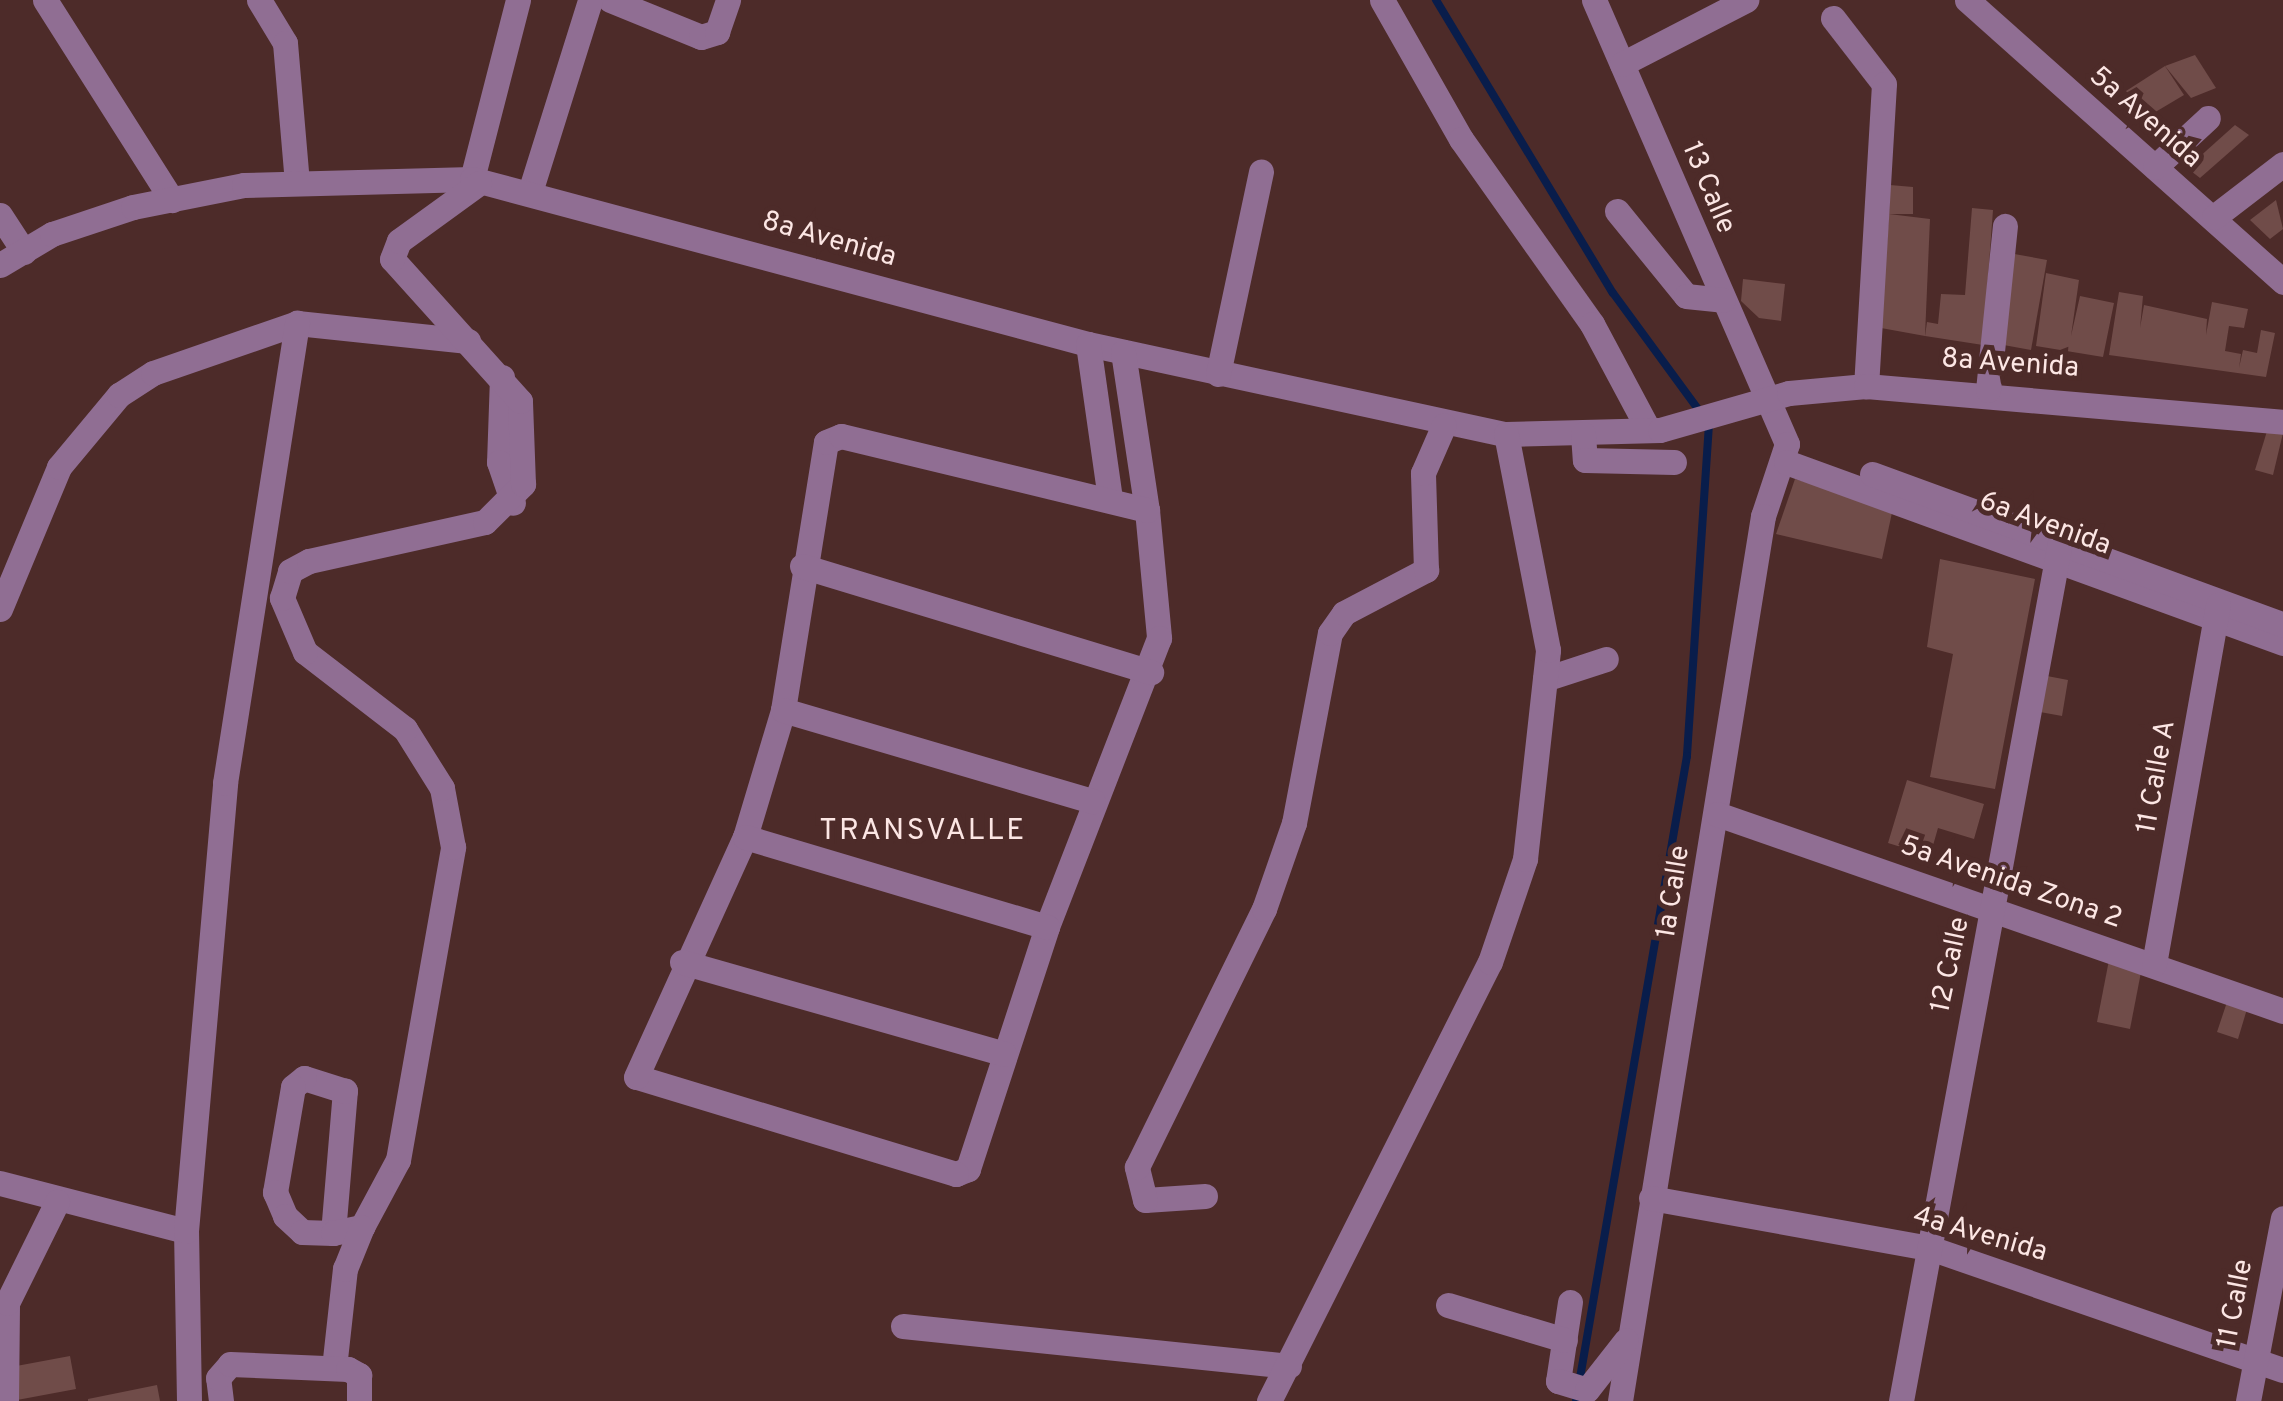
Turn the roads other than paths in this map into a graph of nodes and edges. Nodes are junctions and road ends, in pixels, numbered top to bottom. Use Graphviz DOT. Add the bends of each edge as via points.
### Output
graph roads {
  1 [pos="45,0"];
  2 [pos="259,0"];
  3 [pos="518,0"];
  4 [pos="590,0"];
  5 [pos="610,0"];
  6 [pos="728,0"];
  7 [pos="1382,0"];
  8 [pos="1594,0"];
  9 [pos="1746,0"];
  10 [pos="1967,0"];
  11 [pos="1834,18"];
  12 [pos="1622,64"];
  13 [pos="2208,118"];
  14 [pos="2283,164"];
  15 [pos="2155,167"];
  16 [pos="1261,172"];
  17 [pos="475,181"];
  18 [pos="297,182"];
  19 [pos="530,192"];
  20 [pos="172,200"];
  21 [pos="1617,211"];
  22 [pos="0,215"];
  23 [pos="2214,217"];
  24 [pos="2006,226"];
  25 [pos="24,252"];
  26 [pos="0,265"];
  27 [pos="2283,282"];
  28 [pos="1723,300"];
  29 [pos="297,323"];
  30 [pos="473,342"];
  31 [pos="1088,344"];
  32 [pos="1123,352"];
  33 [pos="1218,374"];
  34 [pos="1866,386"];
  35 [pos="1988,390"];
  36 [pos="1767,399"];
  37 [pos="2283,422"];
  38 [pos="1444,425"];
  39 [pos="1657,425"];
  40 [pos="1506,434"];
  41 [pos="1583,434"];
  42 [pos="1786,453"];
  43 [pos="1674,462"];
  44 [pos="1110,499"];
  45 [pos="1147,510"];
  46 [pos="2058,551"];
  47 [pos="802,566"];
  48 [pos="0,609"];
  49 [pos="2217,610"];
  50 [pos="2283,624"];
  51 [pos="2283,643"];
  52 [pos="1606,659"];
  53 [pos="1151,672"];
  54 [pos="1546,679"];
  55 [pos="783,710"];
  56 [pos="1093,801"];
  57 [pos="1717,814"];
  58 [pos="745,837"];
  59 [pos="1995,908"];
  60 [pos="1047,927"];
  61 [pos="682,962"];
  62 [pos="2154,964"];
  63 [pos="2283,1011"];
  64 [pos="1004,1054"];
  65 [pos="0,1183"];
  66 [pos="1204,1196"];
  67 [pos="1651,1198"];
  68 [pos="57,1202"];
  69 [pos="2283,1218"];
  70 [pos="362,1227"];
  71 [pos="186,1232"];
  72 [pos="333,1233"];
  73 [pos="1930,1248"];
  74 [pos="1570,1302"];
  75 [pos="1448,1305"];
  76 [pos="904,1326"];
  77 [pos="1630,1335"];
  78 [pos="1564,1340"];
  79 [pos="2256,1360"];
  80 [pos="1289,1366"];
  81 [pos="334,1368"];
  82 [pos="2283,1370"];
  83 [pos="1567,1390"];
  84 [pos="6,1401"];
  85 [pos="188,1401"];
  86 [pos="222,1401"];
  87 [pos="358,1401"];
  88 [pos="1269,1401"];
  89 [pos="1620,1401"];
  90 [pos="1901,1401"];
  91 [pos="2248,1401"];
  1 -- 20 [label="street"];
  2 -- 18 [label="street" via="285,42"];
  3 -- 17 [label="street"];
  4 -- 19 [label="street"];
  5 -- 6 [label="street" via="710,37"];
  7 -- 39 [label="street" via="1460,139"];
  8 -- 12 [label="street, 13 Calle"];
  9 -- 12 [label="street"];
  10 -- 15 [label="street, 5a Avenida"];
  11 -- 34 [label="street" via="1884,84"];
  12 -- 28 [label="street, 13 Calle"];
  13 -- 15 [label="street"];
  14 -- 23 [label="street"];
  15 -- 23 [label="street, 5a Avenida"];
  16 -- 33 [label="street"];
  17 -- 18 [label="street, 8a Avenida"];
  17 -- 19 [label="street, 8a Avenida"];
  17 -- 30 [label="street" via="400,241 392,259 419,297"];
  18 -- 20 [label="street, 8a Avenida"];
  19 -- 31 [label="street, 8a Avenida"];
  20 -- 25 [label="street, 8a Avenida"];
  21 -- 28 [label="street" via="1686,296"];
  22 -- 25 [label="street"];
  23 -- 27 [label="street, 5a Avenida"];
  24 -- 35 [label="street"];
  25 -- 26 [label="street, 8a Avenida"];
  28 -- 36 [label="street, 13 Calle"];
  29 -- 30 [label="street"];
  29 -- 48 [label="street" via="199,355 119,394 59,467"];
  29 -- 71 [label="street" via="225,783"];
  30 -- 70 [label="street" via="502,376 526,429 523,484 513,504 485,522 309,561 290,570 282,598 306,652 404,728 442,788 453,848 398,1160"];
  31 -- 32 [label="street, 8a Avenida"];
  31 -- 44 [label="street"];
  32 -- 33 [label="street, 8a Avenida"];
  32 -- 45 [label="street"];
  33 -- 38 [label="street, 8a Avenida"];
  34 -- 35 [label="street, 8a Avenida"];
  34 -- 36 [label="street, 8a Avenida"];
  35 -- 37 [label="street, 8a Avenida"];
  36 -- 39 [label="street, 8a Avenida"];
  36 -- 42 [label="street"];
  38 -- 40 [label="street, 8a Avenida"];
  38 -- 66 [label="street" via="1423,473 1426,570 1344,613 1330,633 1294,824 1264,910 1138,1167 1146,1200"];
  39 -- 41 [label="street, 8a Avenida"];
  40 -- 41 [label="street, 8a Avenida"];
  40 -- 54 [label="street" via="1545,620"];
  41 -- 43 [label="street" via="1584,460"];
  42 -- 46 [label="street, 6a Avenida"];
  42 -- 57 [label="street, 1a Calle" via="1763,516"];
  44 -- 45 [label="street"];
  44 -- 47 [label="street" via="834,436"];
  45 -- 53 [label="street" via="1158,638"];
  46 -- 49 [label="street, 6a Avenida"];
  46 -- 59 [label="street, 12 Calle"];
  47 -- 53 [label="street"];
  47 -- 55 [label="street"];
  49 -- 50 [label="street, 6a Avenida"];
  49 -- 51 [label="street, 6a Avenida"];
  49 -- 62 [label="street, 11 Calle A"];
  52 -- 54 [label="street"];
  53 -- 56 [label="street"];
  54 -- 80 [label="street" via="1526,859 1503,934"];
  55 -- 56 [label="street"];
  55 -- 58 [label="street"];
  56 -- 60 [label="street"];
  57 -- 59 [label="street, 5a Avenida Zona 2"];
  57 -- 67 [label="street, 1a Calle"];
  58 -- 60 [label="street"];
  58 -- 61 [label="street"];
  59 -- 62 [label="street, 5a Avenida Zona 2"];
  59 -- 73 [label="street, 12 Calle"];
  60 -- 64 [label="street"];
  61 -- 64 [label="street"];
  61 -- 64 [label="street" via="636,1076 956,1174 968,1169"];
  62 -- 63 [label="street, 5a Avenida Zona 2"];
  65 -- 68 [label="street"];
  67 -- 73 [label="street, 4a Avenida"];
  67 -- 77 [label="street, 1a Calle"];
  68 -- 71 [label="street"];
  68 -- 84 [label="street" via="7,1303"];
  69 -- 79 [label="street, 11 Calle"];
  70 -- 72 [label="street"];
  70 -- 81 [label="street" via="345,1269"];
  71 -- 85 [label="street"];
  72 -- 72 [label="street" via="302,1232 275,1192 287,1106 304,1078 345,1091 349,1111"];
  73 -- 79 [label="street, 4a Avenida"];
  73 -- 90 [label="street, 12 Calle"];
  74 -- 78 [label="street"];
  75 -- 78 [label="street"];
  76 -- 80 [label="street"];
  77 -- 83 [label="street"];
  77 -- 89 [label="street, 1a Calle"];
  78 -- 83 [label="street"];
  79 -- 82 [label="street, 4a Avenida"];
  79 -- 91 [label="street, 11 Calle"];
  80 -- 88 [label="street"];
  81 -- 86 [label="street" via="230,1364 218,1378"];
  81 -- 87 [label="street" via="359,1375"];
}
